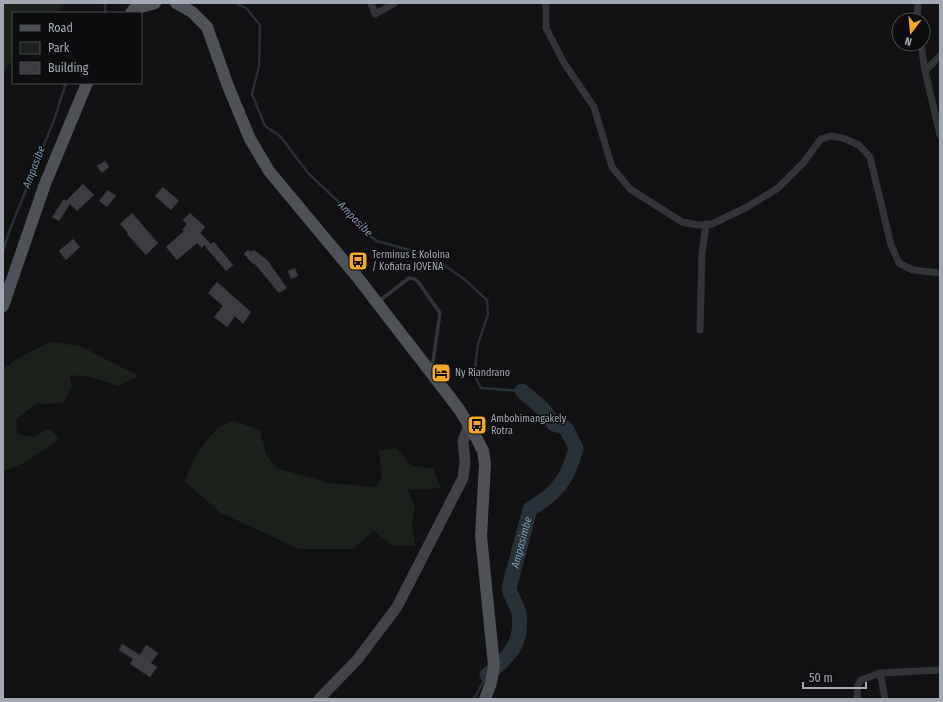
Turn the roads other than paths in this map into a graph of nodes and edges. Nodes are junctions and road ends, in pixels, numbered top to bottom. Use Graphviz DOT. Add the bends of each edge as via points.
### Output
graph roads {
  1 [pos="155,3"];
  2 [pos="176,3"];
  3 [pos="371,3"];
  4 [pos="395,3"];
  5 [pos="546,3"];
  6 [pos="132,12"];
  7 [pos="922,52"];
  8 [pos="940,56"];
  9 [pos="925,71"];
  10 [pos="87,84"];
  11 [pos="940,134"];
  12 [pos="706,224"];
  13 [pos="940,273"];
  14 [pos="377,303"];
  15 [pos="3,306"];
  16 [pos="700,330"];
  17 [pos="431,375"];
  18 [pos="469,425"];
  19 [pos="940,670"];
  20 [pos="880,673"];
  21 [pos="319,699"];
  22 [pos="485,699"];
  23 [pos="857,699"];
  24 [pos="885,699"];
  1 -- 6 [label="main road"];
  2 -- 14 [label="main road" via="192,12 207,27 250,139 269,171"];
  3 -- 4 [label="street" via="375,14"];
  5 -- 12 [label="street" via="546,28 564,63 594,107 612,167 630,189 682,222"];
  7 -- 9 [label="street"];
  8 -- 9 [label="street"];
  9 -- 11 [label="street"];
  10 -- 15 [label="main road" via="45,184"];
  12 -- 13 [label="street" via="712,224 747,207 778,188 803,163 821,139 832,136 843,138 859,145 870,157 891,245 899,263 913,270"];
  12 -- 16 [label="street" via="702,254"];
  14 -- 17 [label="main road"];
  14 -- 17 [label="lane" via="412,278 440,310"];
  17 -- 18 [label="main road"];
  18 -- 21 [label="street" via="463,441 463,478 397,607 362,655"];
  18 -- 22 [label="main road" via="484,456 481,536 494,656 493,674"];
  19 -- 20 [label="street"];
  20 -- 23 [label="street" via="861,680"];
  20 -- 24 [label="street"];
}
